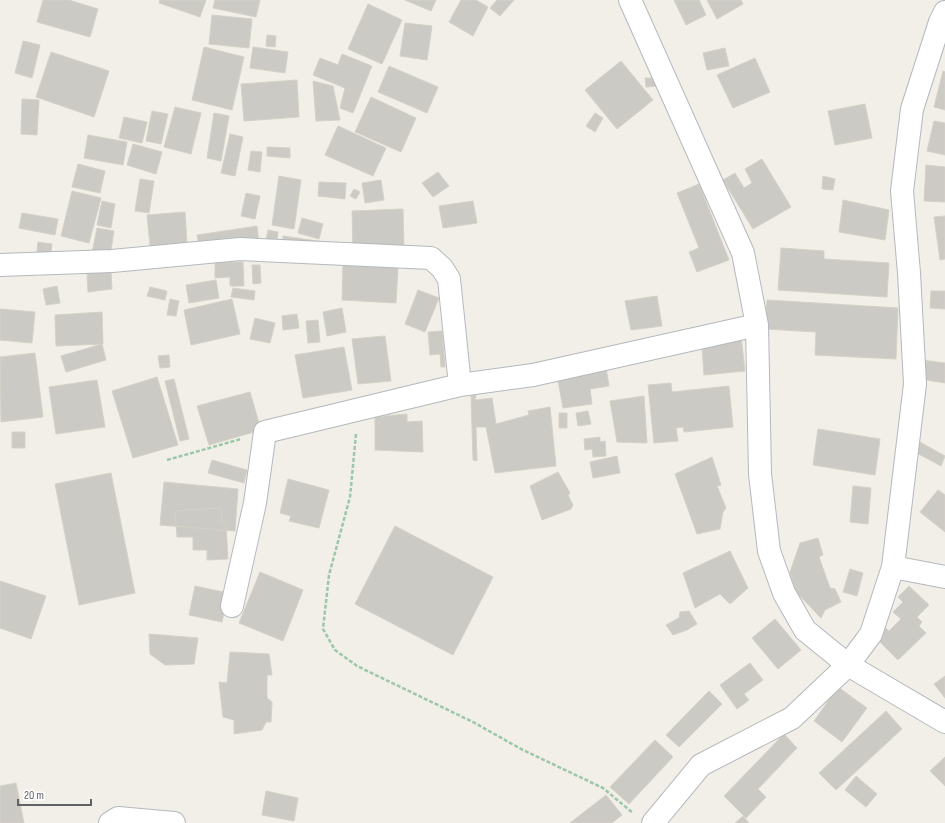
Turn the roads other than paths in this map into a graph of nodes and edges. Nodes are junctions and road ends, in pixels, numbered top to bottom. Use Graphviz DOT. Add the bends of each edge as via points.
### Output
graph roads {
  1 [pos="630,0"];
  2 [pos="945,12"];
  3 [pos="0,265"];
  4 [pos="757,325"];
  5 [pos="460,385"];
  6 [pos="893,567"];
  7 [pos="945,577"];
  8 [pos="232,606"];
  9 [pos="848,665"];
  10 [pos="945,722"];
  11 [pos="646,821"];
  12 [pos="110,823"];
  13 [pos="174,823"];
  1 -- 4 [label="street" via="743,253"];
  2 -- 6 [label="street" via="912,109 902,191 915,384"];
  3 -- 5 [label="street" via="112,261 240,249 430,258 442,268 449,279"];
  4 -- 5 [label="street" via="533,375"];
  4 -- 9 [label="street" via="760,474 769,551 784,593 805,630"];
  5 -- 8 [label="street" via="265,432 255,503"];
  6 -- 7 [label="street"];
  6 -- 9 [label="street" via="871,634"];
  9 -- 10 [label="street"];
  9 -- 11 [label="street" via="792,718 701,765"];
  12 -- 13 [label="street" via="118,818"];
}
